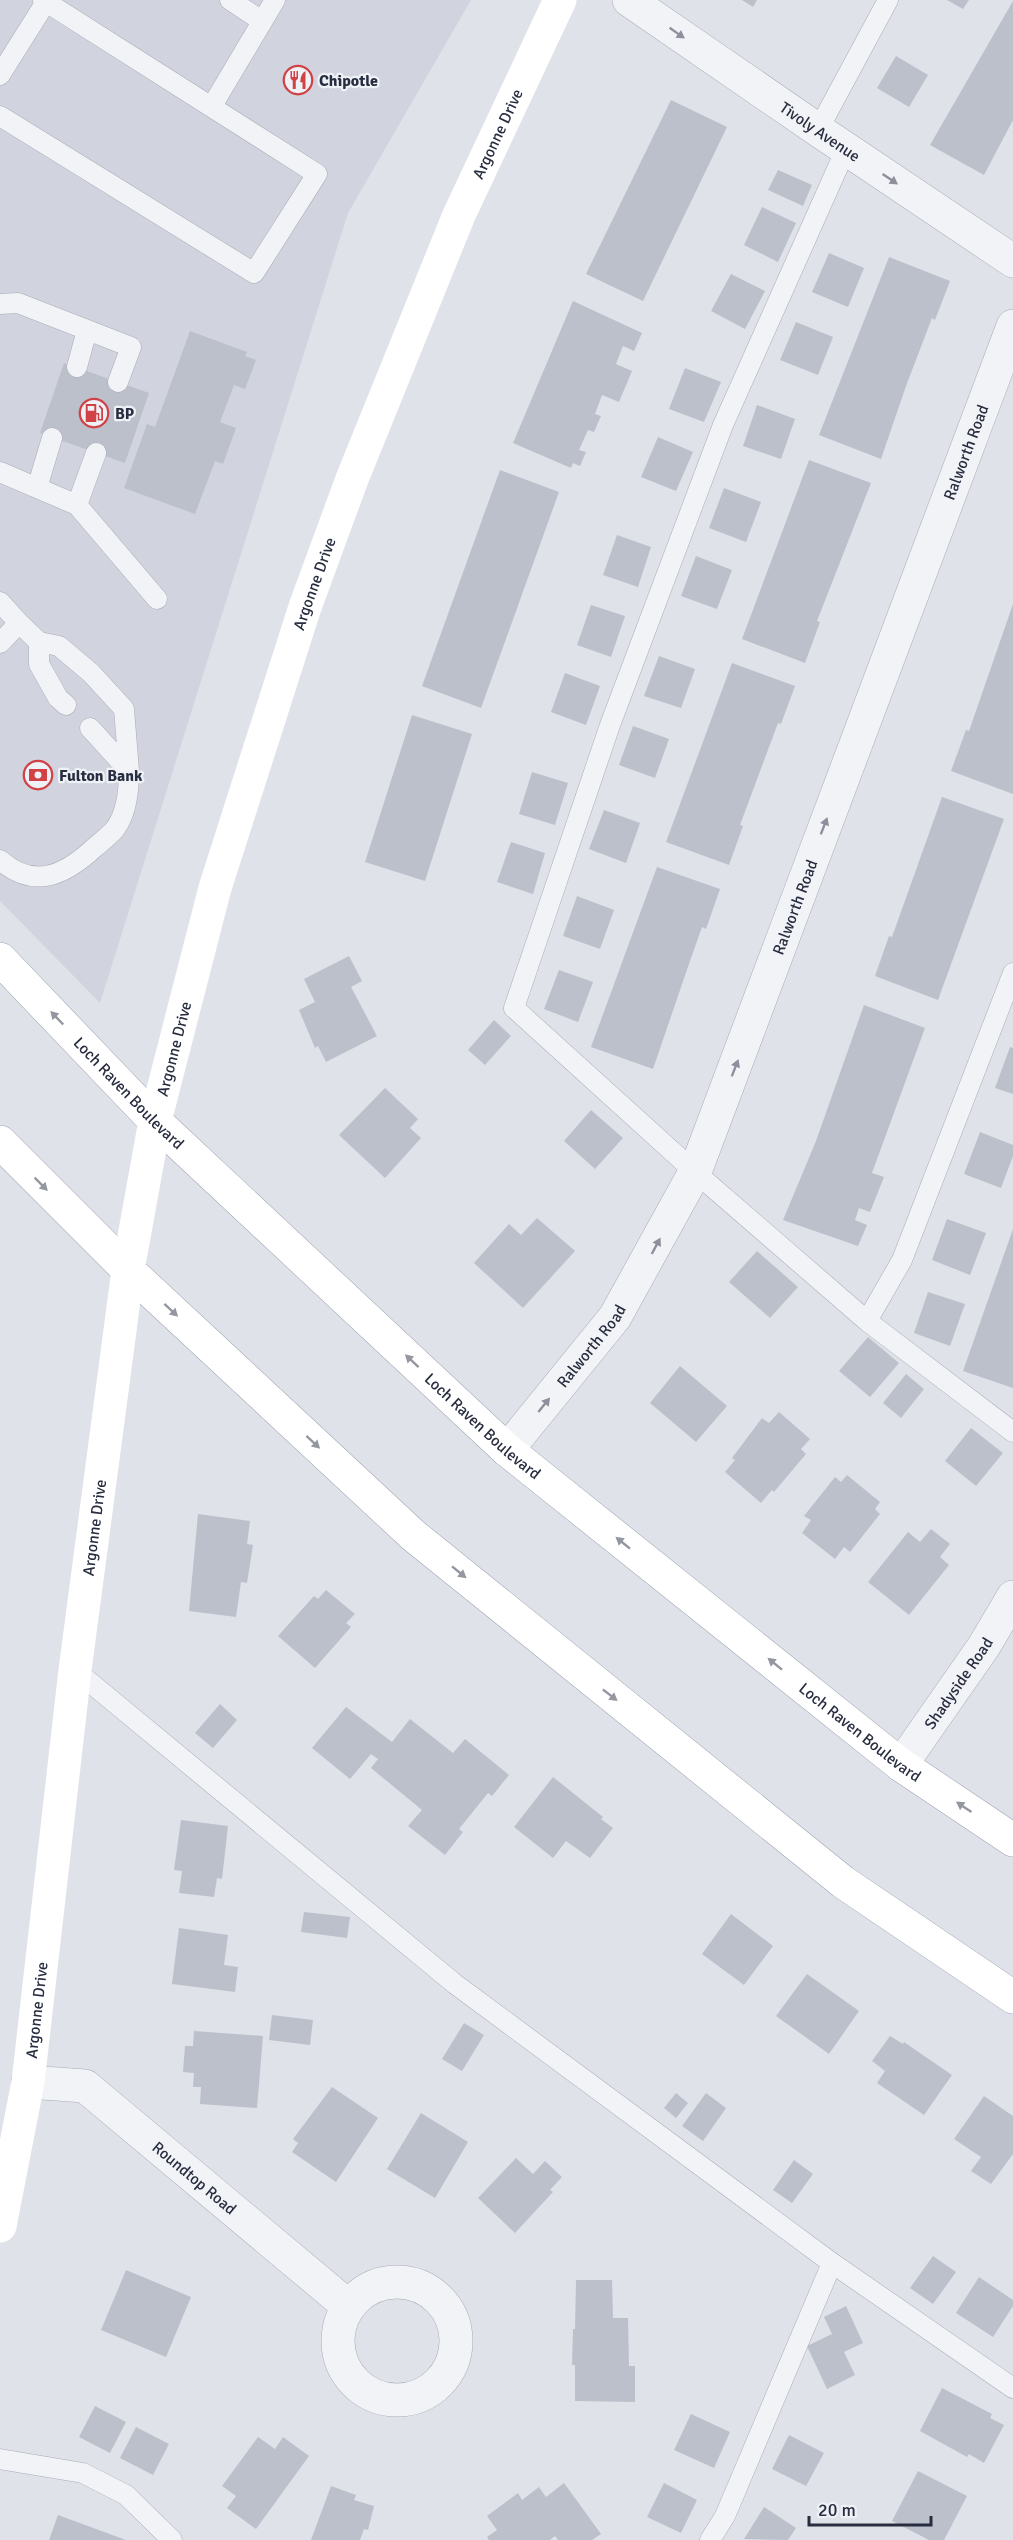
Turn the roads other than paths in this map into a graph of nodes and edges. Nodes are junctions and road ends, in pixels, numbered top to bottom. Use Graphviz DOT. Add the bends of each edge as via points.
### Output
graph roads {
  1 [pos="230,0"];
  2 [pos="275,0"];
  3 [pos="560,0"];
  4 [pos="629,0"];
  5 [pos="888,0"];
  6 [pos="45,1"];
  7 [pos="262,21"];
  8 [pos="0,75"];
  9 [pos="212,106"];
  10 [pos="0,116"];
  11 [pos="818,130"];
  12 [pos="846,149"];
  13 [pos="1013,261"];
  14 [pos="0,304"];
  15 [pos="1013,326"];
  16 [pos="87,330"];
  17 [pos="77,367"];
  18 [pos="118,382"];
  19 [pos="52,438"];
  20 [pos="96,453"];
  21 [pos="0,472"];
  22 [pos="37,488"];
  23 [pos="77,505"];
  24 [pos="157,599"];
  25 [pos="0,602"];
  26 [pos="20,623"];
  27 [pos="39,642"];
  28 [pos="0,643"];
  29 [pos="66,705"];
  30 [pos="90,728"];
  31 [pos="129,771"];
  32 [pos="0,860"];
  33 [pos="0,959"];
  34 [pos="1013,973"];
  35 [pos="155,1121"];
  36 [pos="0,1142"];
  37 [pos="696,1172"];
  38 [pos="128,1270"];
  39 [pos="867,1321"];
  40 [pos="1013,1432"];
  41 [pos="507,1450"];
  42 [pos="1013,1597"];
  43 [pos="75,1670"];
  44 [pos="901,1764"];
  45 [pos="1013,1840"];
  46 [pos="1013,1997"];
  47 [pos="28,2082"];
  48 [pos="0,2226"];
  49 [pos="832,2263"];
  50 [pos="348,2306"];
  51 [pos="1013,2388"];
  52 [pos="0,2459"];
  53 [pos="172,2540"];
  54 [pos="710,2540"];
  1 -- 7 [label="lane"];
  2 -- 7 [label="lane"];
  3 -- 35 [label="main road, Argonne Drive" via="459,215 304,607 215,888"];
  4 -- 11 [label="street, Tivoly Avenue, one-way"];
  5 -- 11 [label="lane"];
  6 -- 8 [label="lane"];
  6 -- 9 [label="lane"];
  7 -- 9 [label="lane"];
  9 -- 10 [label="lane" via="317,174 254,273"];
  11 -- 12 [label="street, Tivoly Avenue"];
  12 -- 13 [label="street, Tivoly Avenue, one-way"];
  12 -- 37 [label="lane" via="723,424 610,725 514,1008"];
  14 -- 16 [label="lane" via="18,303"];
  37 -- 15 [label="street, Ralworth Road, one-way"];
  16 -- 17 [label="lane"];
  16 -- 18 [label="lane" via="132,347"];
  19 -- 22 [label="lane"];
  20 -- 23 [label="lane"];
  21 -- 22 [label="lane"];
  22 -- 23 [label="lane"];
  23 -- 24 [label="lane"];
  25 -- 26 [label="lane"];
  26 -- 27 [label="lane"];
  26 -- 28 [label="lane"];
  27 -- 29 [label="lane" via="39,664"];
  27 -- 31 [label="lane" via="59,646 124,709"];
  30 -- 31 [label="lane"];
  31 -- 32 [label="lane" via="128,798 116,829 77,864 51,876 30,878"];
  35 -- 33 [label="main road, Loch Raven Boulevard, one-way"];
  34 -- 39 [label="lane" via="902,1260"];
  35 -- 38 [label="main road, Argonne Drive"];
  41 -- 35 [label="main road, Loch Raven Boulevard, one-way"];
  36 -- 38 [label="main road, one-way"];
  37 -- 39 [label="lane"];
  41 -- 37 [label="street, Ralworth Road, one-way" via="615,1317"];
  38 -- 43 [label="main road, Argonne Drive"];
  38 -- 46 [label="main road, one-way" via="423,1543 843,1882"];
  39 -- 40 [label="lane"];
  44 -- 41 [label="main road, Loch Raven Boulevard, one-way"];
  42 -- 44 [label="street, Shadyside Road" via="984,1646"];
  43 -- 47 [label="main road, Argonne Drive"];
  43 -- 49 [label="lane" via="455,1984"];
  45 -- 44 [label="main road, Loch Raven Boulevard, one-way"];
  47 -- 48 [label="main road, Argonne Drive"];
  47 -- 50 [label="street, Roundtop Road" via="85,2086"];
  49 -- 51 [label="lane"];
  49 -- 54 [label="lane" via="725,2516"];
  52 -- 53 [label="lane" via="83,2473 126,2495"];
}
